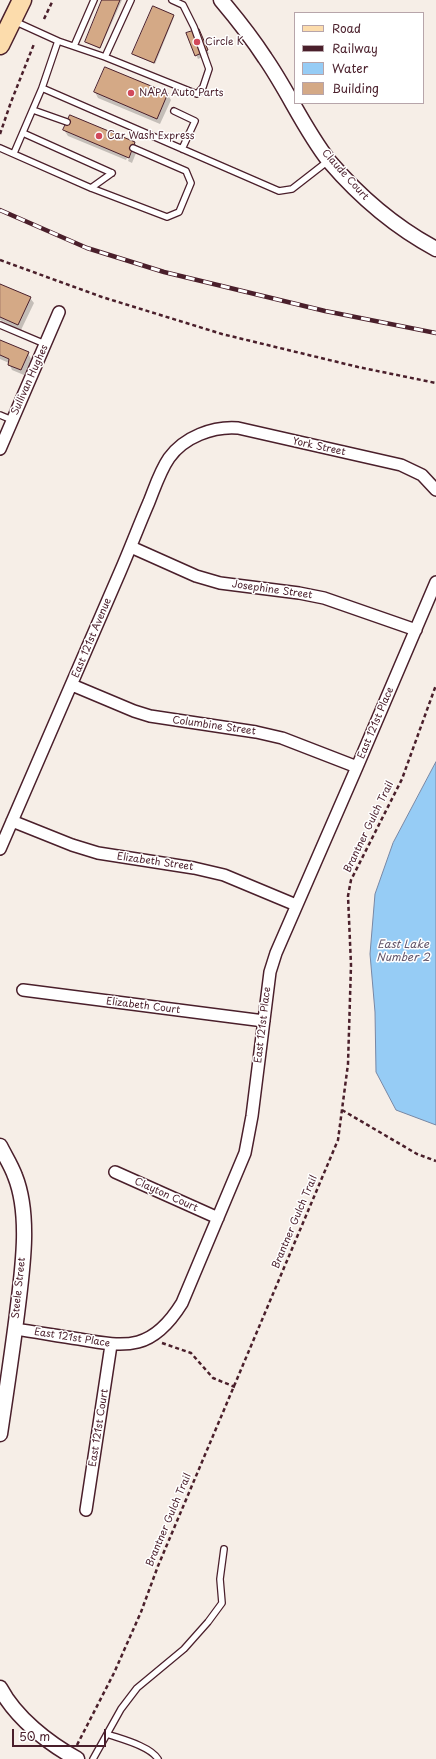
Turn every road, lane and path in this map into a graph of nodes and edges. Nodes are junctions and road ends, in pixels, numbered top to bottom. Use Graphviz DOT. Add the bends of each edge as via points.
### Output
graph roads {
  1 [pos="22,0"];
  2 [pos="53,0"];
  3 [pos="94,0"];
  4 [pos="131,0"];
  5 [pos="172,0"];
  6 [pos="222,0"];
  7 [pos="12,20"];
  8 [pos="44,20"];
  9 [pos="58,41"];
  10 [pos="34,44"];
  11 [pos="0,45"];
  12 [pos="74,46"];
  13 [pos="105,57"];
  14 [pos="42,88"];
  15 [pos="33,110"];
  16 [pos="174,111"];
  17 [pos="67,122"];
  18 [pos="23,133"];
  19 [pos="0,134"];
  20 [pos="0,148"];
  21 [pos="133,148"];
  22 [pos="182,149"];
  23 [pos="14,153"];
  24 [pos="329,160"];
  25 [pos="91,188"];
  26 [pos="436,249"];
  27 [pos="0,260"];
  28 [pos="59,312"];
  29 [pos="0,326"];
  30 [pos="45,344"];
  31 [pos="436,383"];
  32 [pos="0,415"];
  33 [pos="12,420"];
  34 [pos="195,436"];
  35 [pos="0,449"];
  36 [pos="436,490"];
  37 [pos="130,547"];
  38 [pos="436,582"];
  39 [pos="416,630"];
  40 [pos="72,684"];
  41 [pos="436,685"];
  42 [pos="357,767"];
  43 [pos="12,821"];
  44 [pos="0,849"];
  45 [pos="296,905"];
  46 [pos="23,990"];
  47 [pos="264,1021"];
  48 [pos="342,1110"];
  49 [pos="0,1146"];
  50 [pos="436,1161"];
  51 [pos="115,1172"];
  52 [pos="218,1218"];
  53 [pos="15,1329"];
  54 [pos="149,1338"];
  55 [pos="111,1345"];
  56 [pos="234,1387"];
  57 [pos="0,1434"];
  58 [pos="86,1510"];
  59 [pos="224,1550"];
  60 [pos="0,1688"];
  61 [pos="107,1734"];
  62 [pos="78,1744"];
  63 [pos="77,1759"];
  64 [pos="93,1759"];
  65 [pos="158,1759"];
  1 -- 7 [label="main road"];
  2 -- 8 [label="path"];
  3 -- 12 [label="lane"];
  4 -- 13 [label="lane"];
  5 -- 13 [label="lane" via="183,5 209,69 203,87 197,94"];
  6 -- 24 [label="street, Claude Court" via="266,58"];
  7 -- 9 [label="lane"];
  7 -- 11 [label="main road"];
  9 -- 12 [label="lane"];
  9 -- 14 [label="lane"];
  10 -- 19 [label="path"];
  12 -- 13 [label="lane"];
  14 -- 15 [label="lane"];
  14 -- 22 [label="lane"];
  15 -- 17 [label="lane"];
  15 -- 18 [label="lane"];
  16 -- 22 [label="lane" via="195,121"];
  18 -- 23 [label="lane"];
  18 -- 25 [label="lane" via="112,174"];
  20 -- 23 [label="lane"];
  21 -- 25 [label="lane" via="186,171 191,183 179,212 167,217"];
  22 -- 24 [label="lane" via="278,190 292,189"];
  23 -- 25 [label="lane"];
  24 -- 26 [label="street, Claude Court" via="363,197 394,223"];
  27 -- 31 [label="path" via="102,297 222,334"];
  28 -- 30 [label="street, Sullivan Hughes"];
  29 -- 30 [label="lane"];
  30 -- 33 [label="street, Sullivan Hughes"];
  32 -- 33 [label="lane"];
  33 -- 35 [label="street, Sullivan Hughes"];
  34 -- 36 [label="street, York Street" via="222,428 238,428 401,465 422,475"];
  34 -- 37 [label="street, East 121st Avenue" via="174,453 164,468"];
  37 -- 39 [label="street, Josephine Street" via="196,576 220,583 324,598"];
  37 -- 40 [label="street, East 121st Avenue"];
  38 -- 39 [label="street, East 121st Place"];
  39 -- 42 [label="street, East 121st Place"];
  40 -- 42 [label="street, Columbine Street" via="150,716 282,738"];
  40 -- 43 [label="street, East 121st Avenue"];
  41 -- 48 [label="path, Brantner Gulch Trail" via="402,779 351,880 348,896 351,965 348,1064"];
  42 -- 45 [label="street, East 121st Place"];
  43 -- 44 [label="street, East 121st Avenue"];
  43 -- 45 [label="street, Elizabeth Street" via="98,853 224,875"];
  45 -- 47 [label="street, East 121st Place" via="270,972"];
  46 -- 47 [label="street, Elizabeth Court"];
  47 -- 52 [label="street, East 121st Place" via="245,1153"];
  48 -- 50 [label="path" via="417,1154"];
  48 -- 56 [label="path, Brantner Gulch Trail" via="338,1140"];
  49 -- 53 [label="street, Steele Street" via="15,1176 23,1213 23,1254"];
  51 -- 52 [label="street, Clayton Court"];
  52 -- 54 [label="street, East 121st Place" via="175,1316"];
  53 -- 55 [label="street, East 121st Place"];
  53 -- 57 [label="street, Steele Street"];
  54 -- 55 [label="street, East 121st Place" via="129,1345"];
  54 -- 56 [label="path" via="191,1353 213,1378"];
  55 -- 58 [label="street, East 121st Court"];
  56 -- 62 [label="path, Brantner Gulch Trail" via="158,1566 142,1612"];
  59 -- 61 [label="lane" via="220,1580 222,1604 184,1649 137,1688"];
  60 -- 63 [label="street" via="5,1698 26,1721 60,1750"];
  61 -- 64 [label="lane"];
  61 -- 65 [label="lane" via="141,1746 155,1754"];
}
